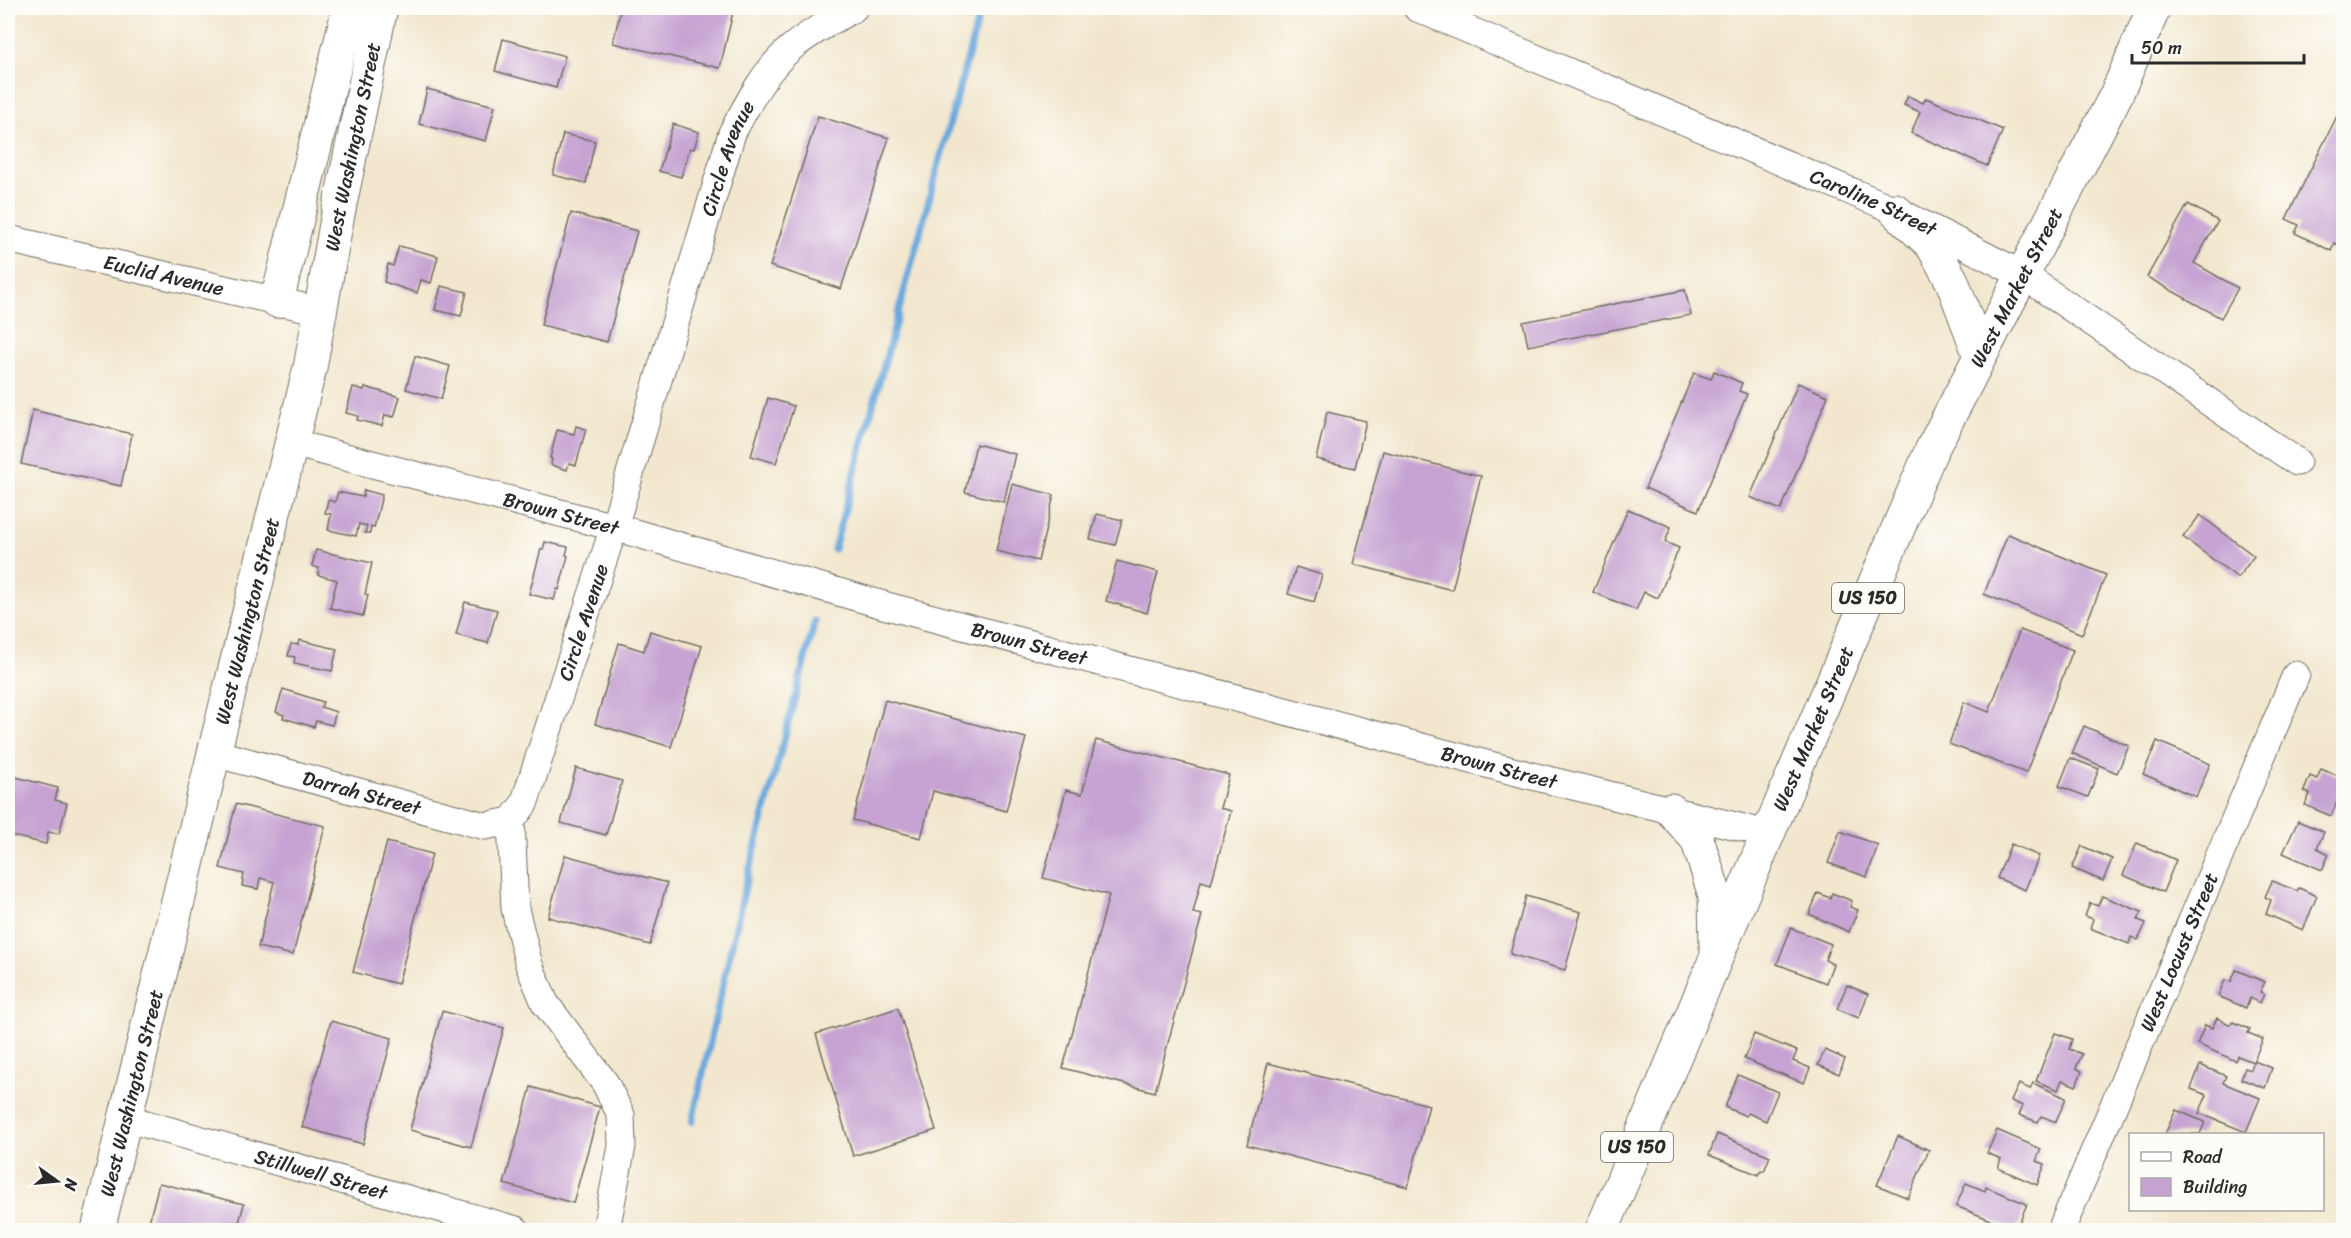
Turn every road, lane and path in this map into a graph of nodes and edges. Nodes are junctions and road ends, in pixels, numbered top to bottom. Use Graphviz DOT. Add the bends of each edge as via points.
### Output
graph roads {
  1 [pos="349,8"];
  2 [pos="381,8"];
  3 [pos="854,8"];
  4 [pos="1417,8"];
  5 [pos="2154,8"];
  6 [pos="1895,210"];
  7 [pos="8,239"];
  8 [pos="2023,275"];
  9 [pos="277,301"];
  10 [pos="320,311"];
  11 [pos="1980,356"];
  12 [pos="292,443"];
  13 [pos="2297,462"];
  14 [pos="614,527"];
  15 [pos="2296,675"];
  16 [pos="214,753"];
  17 [pos="1671,810"];
  18 [pos="511,821"];
  19 [pos="1768,834"];
  20 [pos="1716,957"];
  21 [pos="125,1118"];
  22 [pos="98,1230"];
  23 [pos="516,1230"];
  24 [pos="606,1230"];
  25 [pos="1602,1230"];
  26 [pos="2061,1230"];
  1 -- 9 [label="main road"];
  2 -- 10 [label="main road, West Washington Street"];
  3 -- 14 [label="street, Circle Avenue" via="790,49 767,74 732,133"];
  4 -- 6 [label="street, Caroline Street"];
  5 -- 8 [label="main road, West Market Street / US 150" via="2116,95"];
  6 -- 8 [label="street, Caroline Street"];
  6 -- 11 [label="main road" via="1932,245 1953,281"];
  7 -- 9 [label="street, Euclid Avenue"];
  8 -- 11 [label="main road, West Market Street / US 150"];
  8 -- 13 [label="street, Caroline Street"];
  9 -- 10 [label="street, Euclid Avenue"];
  10 -- 12 [label="main road, West Washington Street"];
  11 -- 19 [label="main road, West Market Street / US 150" via="1927,460"];
  12 -- 14 [label="street, Brown Street"];
  12 -- 16 [label="main road, West Washington Street"];
  14 -- 17 [label="street, Brown Street" via="887,606"];
  14 -- 18 [label="street, Circle Avenue" via="524,804"];
  15 -- 26 [label="street, West Locust Street"];
  16 -- 18 [label="street, Darrah Street" via="485,826"];
  16 -- 21 [label="main road, West Washington Street"];
  17 -- 19 [label="street, Brown Street"];
  17 -- 20 [label="main road" via="1697,840 1708,873 1715,896"];
  18 -- 24 [label="street" via="515,909 529,965 545,1003 605,1083 621,1115 622,1146"];
  19 -- 20 [label="main road, West Market Street / US 150"];
  20 -- 25 [label="main road, West Market Street / US 150"];
  21 -- 22 [label="main road, West Washington Street"];
  21 -- 23 [label="street, Stillwell Street"];
}
